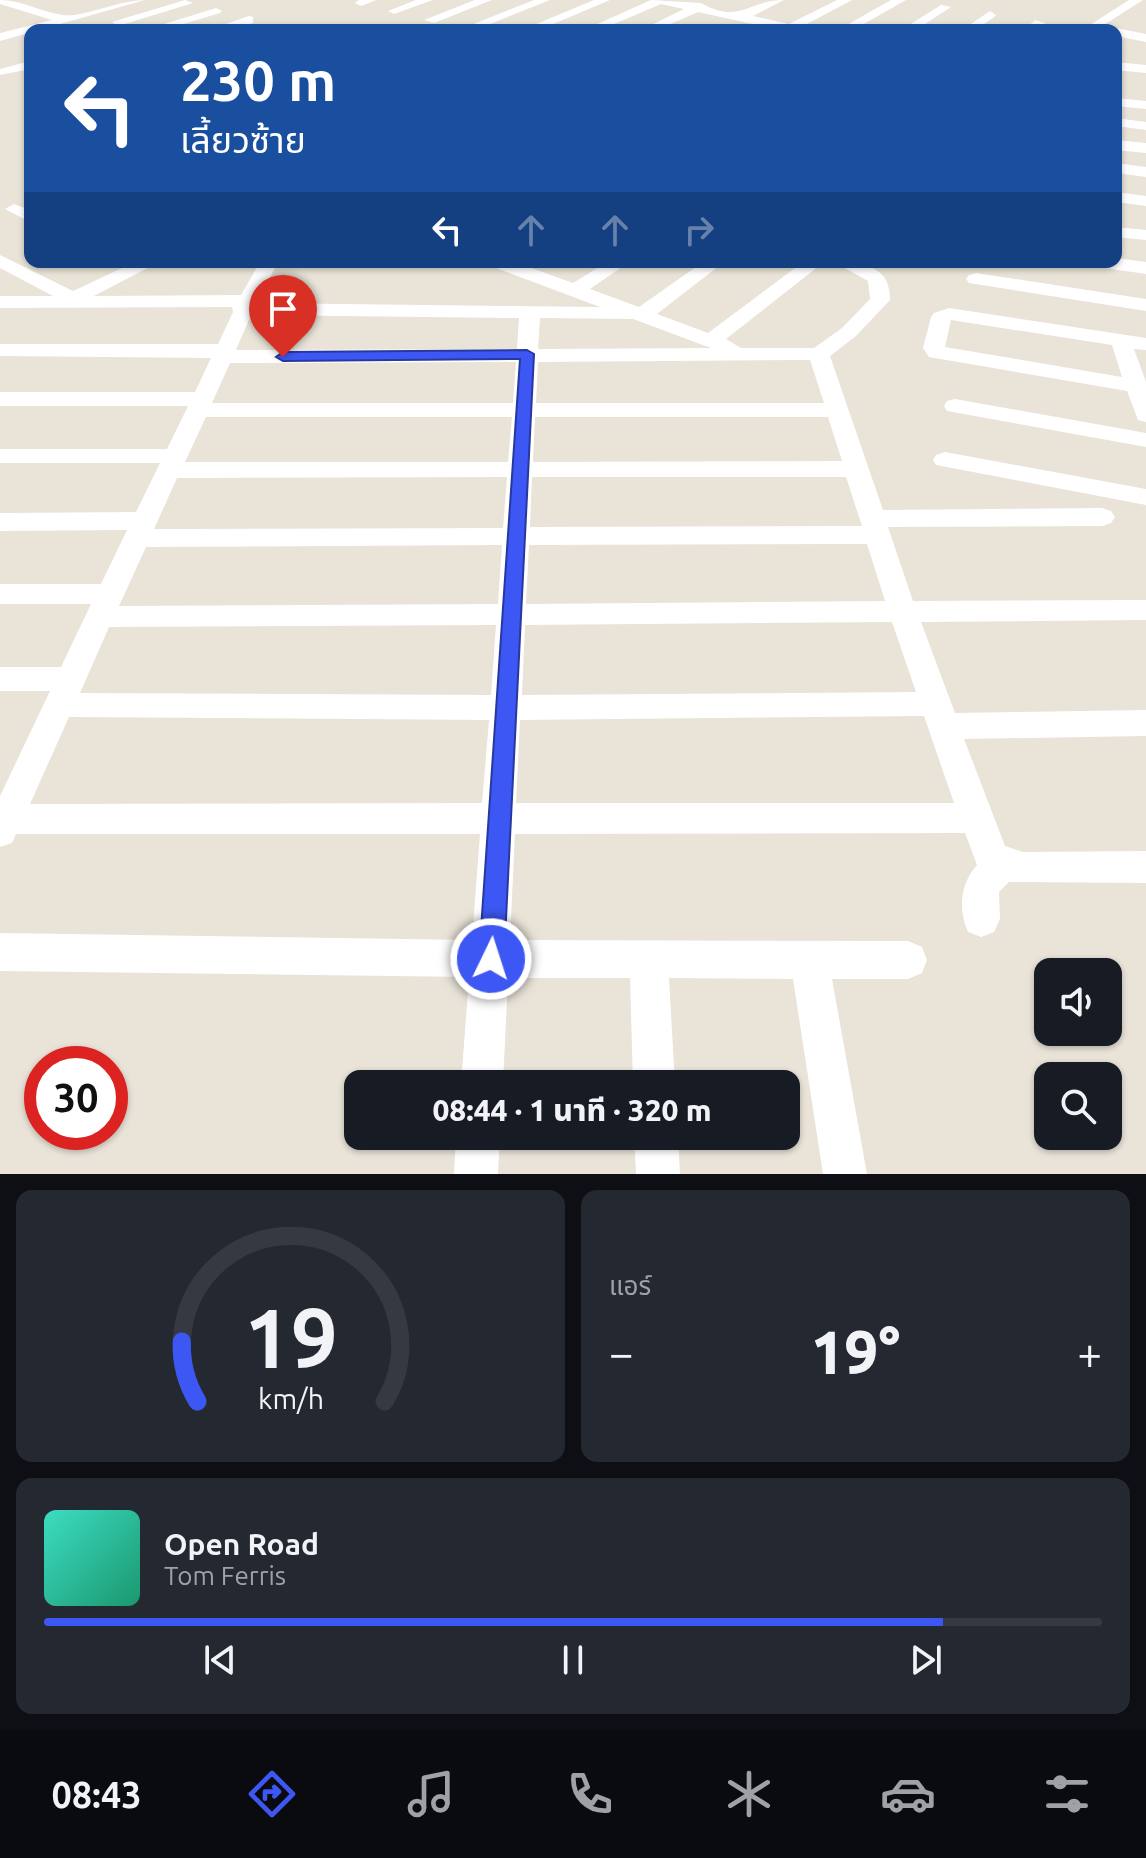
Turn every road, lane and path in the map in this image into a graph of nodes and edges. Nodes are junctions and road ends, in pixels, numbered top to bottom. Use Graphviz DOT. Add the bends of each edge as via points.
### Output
graph roads {
  1 [pos="139,0"];
  2 [pos="427,0"];
  3 [pos="544,0"];
  4 [pos="604,0"];
  5 [pos="660,0"];
  6 [pos="715,0"];
  7 [pos="778,0"];
  8 [pos="846,0"];
  9 [pos="900,0"];
  10 [pos="478,1"];
  11 [pos="9,2"];
  12 [pos="187,3"];
  13 [pos="67,4"];
  14 [pos="1142,4"];
  15 [pos="945,7"];
  16 [pos="696,8"];
  17 [pos="216,11"];
  18 [pos="394,11"];
  19 [pos="516,11"];
  20 [pos="37,12"];
  21 [pos="990,15"];
  22 [pos="741,17"];
  23 [pos="12,18"];
  24 [pos="65,20"];
  25 [pos="249,20"];
  26 [pos="430,20"];
  27 [pos="50,24"];
  28 [pos="77,24"];
  29 [pos="110,24"];
  30 [pos="171,24"];
  31 [pos="235,24"];
  32 [pos="480,24"];
  33 [pos="543,24"];
  34 [pos="604,24"];
  35 [pos="660,24"];
  36 [pos="726,24"];
  37 [pos="771,24"];
  38 [pos="802,24"];
  39 [pos="855,24"];
  40 [pos="917,24"];
  41 [pos="977,24"];
  42 [pos="1100,24"];
  43 [pos="24,31"];
  44 [pos="1122,33"];
  45 [pos="0,37"];
  46 [pos="1146,38"];
  47 [pos="24,67"];
  48 [pos="1122,67"];
  49 [pos="1146,69"];
  50 [pos="4,72"];
  51 [pos="1122,103"];
  52 [pos="1146,105"];
  53 [pos="1122,123"];
  54 [pos="1146,126"];
  55 [pos="1122,146"];
  56 [pos="1146,148"];
  57 [pos="1122,169"];
  58 [pos="1146,172"];
  59 [pos="1122,198"];
  60 [pos="1146,201"];
  61 [pos="1122,233"];
  62 [pos="1146,235"];
  63 [pos="0,261"];
  64 [pos="1122,264"];
  65 [pos="129,268"];
  66 [pos="266,268"];
  67 [pos="521,268"];
  68 [pos="610,268"];
  69 [pos="706,268"];
  70 [pos="807,268"];
  71 [pos="857,268"];
  72 [pos="1146,268"];
  73 [pos="976,279"];
  74 [pos="575,290"];
  75 [pos="68,300"];
  76 [pos="0,302"];
  77 [pos="244,305"];
  78 [pos="1146,305"];
  79 [pos="530,311"];
  80 [pos="639,314"];
  81 [pos="711,341"];
  82 [pos="1121,341"];
  83 [pos="1146,344"];
  84 [pos="0,350"];
  85 [pos="223,354"];
  86 [pos="527,354"];
  87 [pos="744,354"];
  88 [pos="819,354"];
  89 [pos="1136,386"];
  90 [pos="0,399"];
  91 [pos="200,404"];
  92 [pos="955,406"];
  93 [pos="524,408"];
  94 [pos="837,410"];
  95 [pos="1146,415"];
  96 [pos="1146,440"];
  97 [pos="0,456"];
  98 [pos="945,460"];
  99 [pos="171,463"];
  100 [pos="857,469"];
  101 [pos="520,470"];
  102 [pos="1146,497"];
  103 [pos="1102,517"];
  104 [pos="0,522"];
  105 [pos="876,527"];
  106 [pos="139,530"];
  107 [pos="517,537"];
  108 [pos="0,594"];
  109 [pos="103,606"];
  110 [pos="1146,610"];
  111 [pos="903,613"];
  112 [pos="511,615"];
  113 [pos="0,679"];
  114 [pos="65,692"];
  115 [pos="504,708"];
  116 [pos="940,715"];
  117 [pos="1146,723"];
  118 [pos="7,806"];
  119 [pos="500,817"];
  120 [pos="975,818"];
  121 [pos="1003,865"];
  122 [pos="1146,867"];
  123 [pos="981,919"];
  124 [pos="0,952"];
  125 [pos="809,958"];
  126 [pos="491,959"];
  127 [pos="649,959"];
  128 [pos="908,960"];
  129 [pos="483,1070"];
  130 [pos="653,1070"];
  131 [pos="477,1150"];
  132 [pos="657,1150"];
  133 [pos="476,1174"];
  134 [pos="658,1174"];
  135 [pos="845,1174"];
  1 -- 24 [label="street"];
  2 -- 18 [label="street"];
  3 -- 19 [label="street"];
  4 -- 33 [label="street"];
  5 -- 16 [label="street"];
  5 -- 34 [label="street"];
  6 -- 16 [label="street"];
  7 -- 22 [label="street"];
  8 -- 38 [label="street"];
  9 -- 39 [label="street"];
  10 -- 19 [label="street"];
  10 -- 26 [label="street"];
  11 -- 20 [label="street"];
  12 -- 29 [label="street"];
  13 -- 20 [label="street"];
  14 -- 42 [label="street"];
  15 -- 40 [label="street"];
  16 -- 22 [label="street"];
  16 -- 35 [label="street"];
  17 -- 30 [label="street"];
  19 -- 32 [label="street"];
  20 -- 23 [label="street"];
  20 -- 24 [label="street"];
  21 -- 41 [label="street"];
  22 -- 36 [label="street"];
  22 -- 37 [label="street"];
  24 -- 27 [label="street"];
  24 -- 28 [label="street"];
  25 -- 31 [label="street"];
  43 -- 45 [label="street"];
  44 -- 46 [label="street"];
  47 -- 50 [label="street"];
  48 -- 49 [label="street"];
  51 -- 52 [label="street"];
  53 -- 54 [label="street"];
  55 -- 56 [label="street"];
  57 -- 58 [label="street"];
  59 -- 60 [label="street"];
  61 -- 62 [label="street"];
  63 -- 75 [label="street"];
  64 -- 72 [label="street"];
  65 -- 75 [label="street"];
  66 -- 77 [label="street"];
  67 -- 74 [label="street"];
  68 -- 74 [label="street"];
  69 -- 80 [label="street"];
  70 -- 81 [label="street"];
  71 -- 88 [label="street" via="881,282 880,300"];
  73 -- 78 [label="street"];
  74 -- 80 [label="street"];
  75 -- 76 [label="street"];
  75 -- 77 [label="street"];
  77 -- 79 [label="street"];
  77 -- 85 [label="street"];
  79 -- 80 [label="street"];
  79 -- 86 [label="street"];
  80 -- 81 [label="street"];
  81 -- 87 [label="street"];
  82 -- 83 [label="street"];
  82 -- 89 [label="street"];
  82 -- 89 [label="street" via="949,314 941,317 934,348 943,354"];
  84 -- 85 [label="street"];
  85 -- 86 [label="street"];
  85 -- 91 [label="street"];
  86 -- 87 [label="street"];
  86 -- 93 [label="street"];
  87 -- 88 [label="street"];
  88 -- 94 [label="street"];
  89 -- 95 [label="street"];
  90 -- 91 [label="street"];
  91 -- 93 [label="street"];
  91 -- 99 [label="street"];
  92 -- 96 [label="street"];
  93 -- 94 [label="street"];
  93 -- 101 [label="street"];
  94 -- 100 [label="street"];
  97 -- 99 [label="street"];
  98 -- 102 [label="street"];
  99 -- 101 [label="street"];
  99 -- 106 [label="street"];
  100 -- 101 [label="street"];
  100 -- 105 [label="street"];
  101 -- 107 [label="street"];
  103 -- 105 [label="street"];
  104 -- 106 [label="street"];
  105 -- 107 [label="street"];
  105 -- 111 [label="street"];
  106 -- 107 [label="street"];
  106 -- 109 [label="street"];
  107 -- 112 [label="street"];
  108 -- 109 [label="street"];
  109 -- 112 [label="street"];
  109 -- 114 [label="street"];
  110 -- 111 [label="street"];
  111 -- 112 [label="street"];
  111 -- 116 [label="street"];
  112 -- 115 [label="street"];
  113 -- 114 [label="street"];
  114 -- 115 [label="street"];
  114 -- 118 [label="street"];
  115 -- 116 [label="street"];
  115 -- 119 [label="street"];
  116 -- 117 [label="street"];
  116 -- 120 [label="street"];
  118 -- 119 [label="street"];
  119 -- 120 [label="street"];
  119 -- 126 [label="street"];
  120 -- 121 [label="street" via="991,857"];
  121 -- 122 [label="street"];
  121 -- 123 [label="street" via="982,882"];
  124 -- 126 [label="street"];
  125 -- 127 [label="street"];
  125 -- 128 [label="street"];
  125 -- 135 [label="street"];
  126 -- 127 [label="street"];
  126 -- 129 [label="street"];
  127 -- 130 [label="street"];
  131 -- 133 [label="street"];
  132 -- 134 [label="street"];
}
